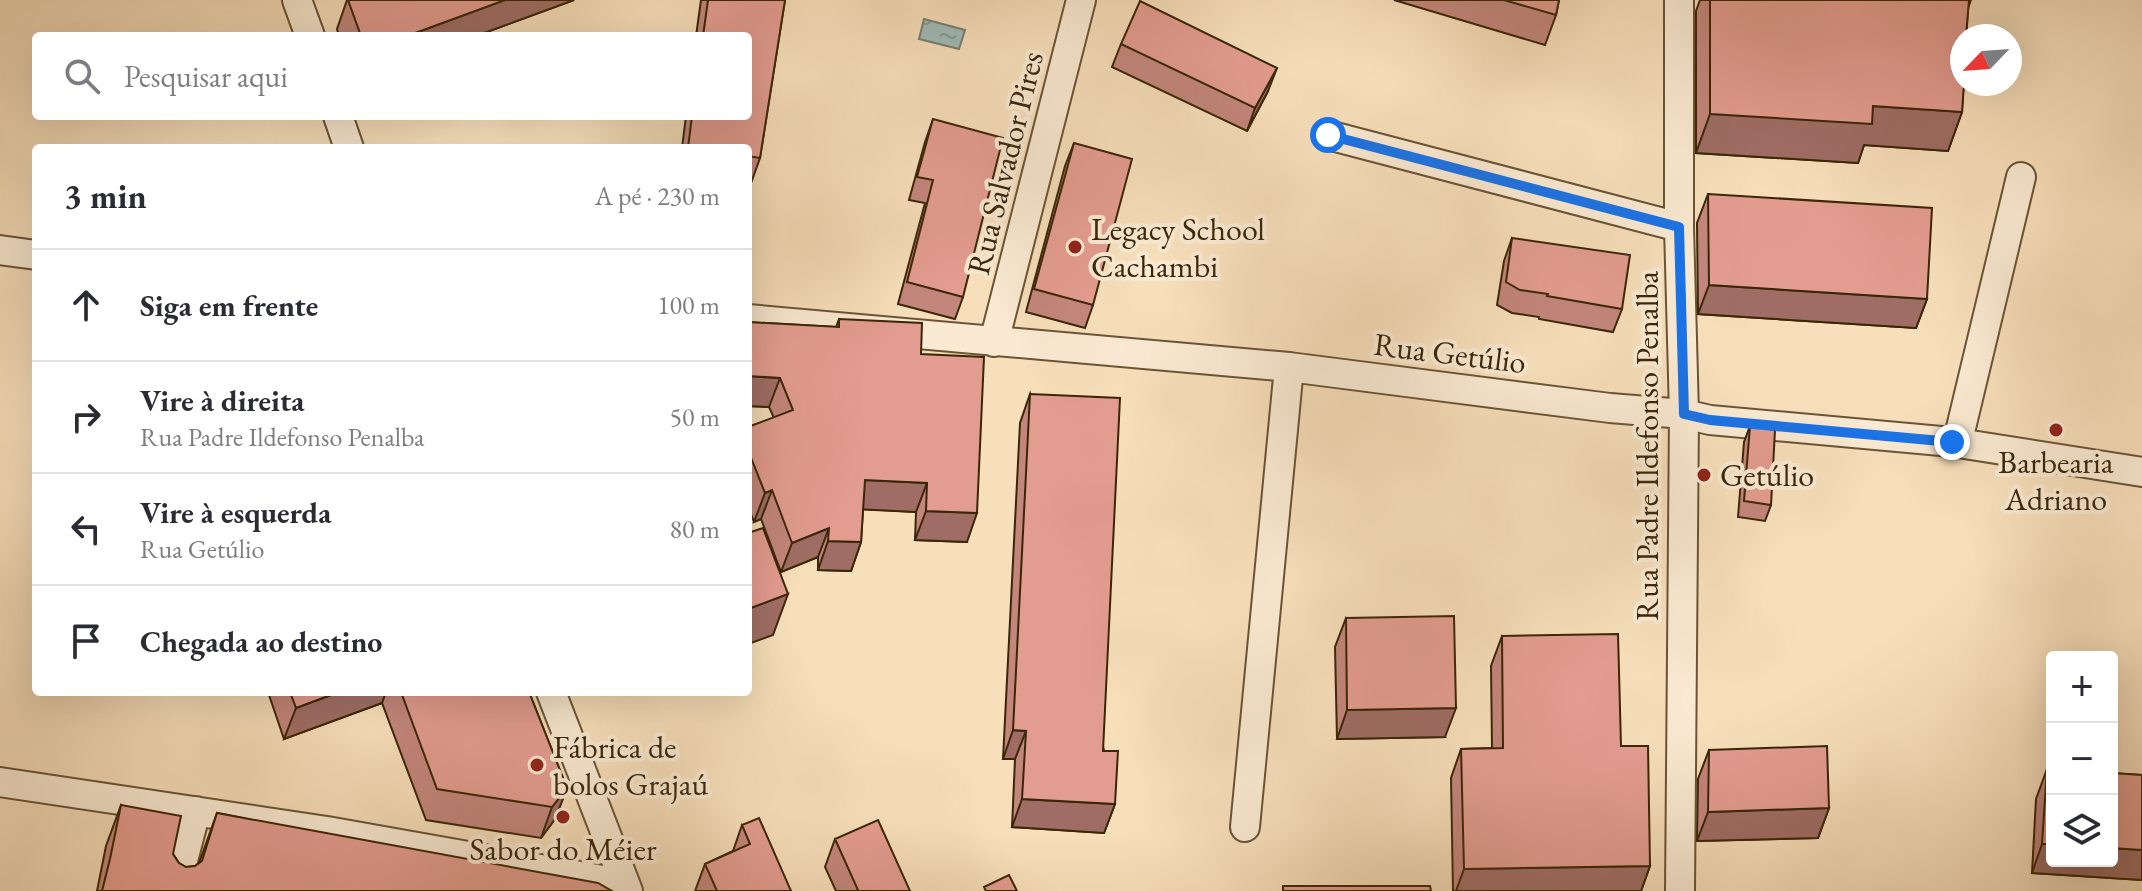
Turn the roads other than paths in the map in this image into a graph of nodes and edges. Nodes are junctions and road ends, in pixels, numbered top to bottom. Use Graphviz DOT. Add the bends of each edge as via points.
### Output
graph roads {
  1 [pos="297,0"];
  2 [pos="1081,0"];
  3 [pos="1679,0"];
  4 [pos="309,32"];
  5 [pos="339,120"];
  6 [pos="1328,135"];
  7 [pos="348,144"];
  8 [pos="2021,177"];
  9 [pos="1679,227"];
  10 [pos="0,250"];
  11 [pos="32,254"];
  12 [pos="752,319"];
  13 [pos="994,342"];
  14 [pos="1289,367"];
  15 [pos="1684,414"];
  16 [pos="1952,442"];
  17 [pos="2142,472"];
  18 [pos="553,696"];
  19 [pos="0,782"];
  20 [pos="196,811"];
  21 [pos="1245,827"];
  22 [pos="626,888"];
  23 [pos="175,891"];
  24 [pos="1680,891"];
  1 -- 4 [label="street"];
  2 -- 13 [label="street, Rua Salvador Pires"];
  3 -- 9 [label="street, Rua Padre Ildefonso Penalba"];
  5 -- 7 [label="street"];
  6 -- 9 [label="street"];
  8 -- 16 [label="street" via="1960,432"];
  9 -- 15 [label="street, Rua Padre Ildefonso Penalba"];
  10 -- 11 [label="street"];
  12 -- 13 [label="street, Rua Getúlio"];
  13 -- 14 [label="street, Rua Getúlio"];
  14 -- 15 [label="street, Rua Getúlio"];
  14 -- 21 [label="street"];
  15 -- 16 [label="street, Rua Getúlio"];
  15 -- 24 [label="street, Rua Padre Ildefonso Penalba"];
  16 -- 17 [label="street, Rua Getúlio"];
  18 -- 22 [label="street"];
  19 -- 20 [label="street"];
  20 -- 22 [label="street"];
  20 -- 23 [label="street"];
}
